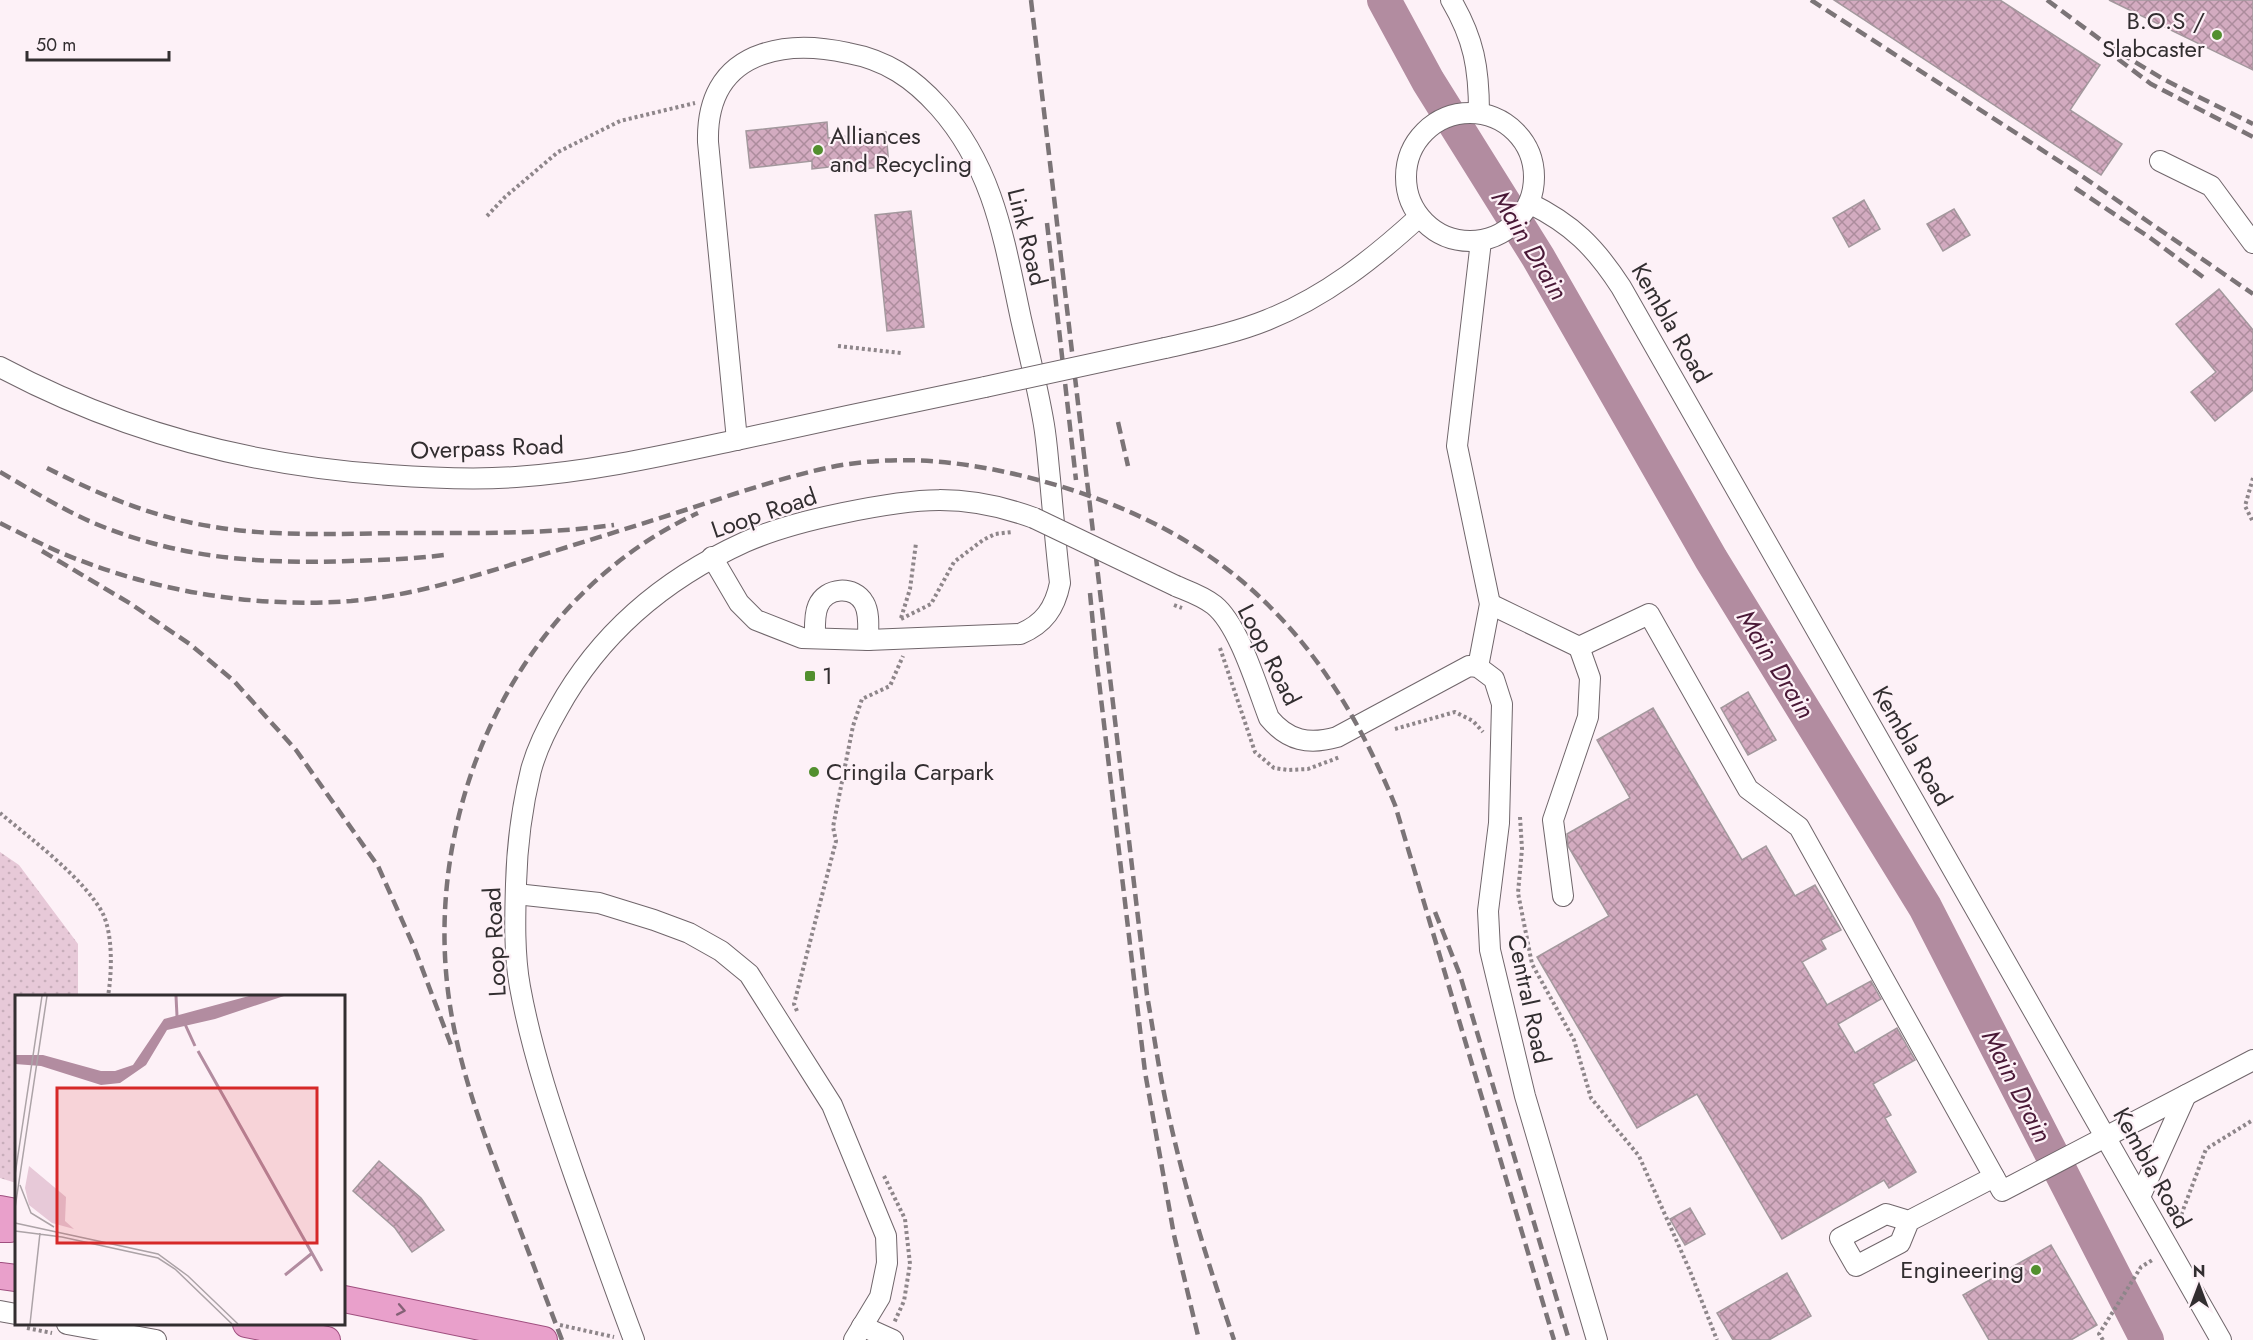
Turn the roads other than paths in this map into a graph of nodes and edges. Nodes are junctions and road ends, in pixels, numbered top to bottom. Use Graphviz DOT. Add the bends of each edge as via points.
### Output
graph roads {
  1 [pos="1451,0"];
  2 [pos="1473,113"];
  3 [pos="2160,161"];
  4 [pos="1529,204"];
  5 [pos="1419,218"];
  6 [pos="1481,241"];
  7 [pos="2253,243"];
  8 [pos="0,367"];
  9 [pos="737,440"];
  10 [pos="712,557"];
  11 [pos="1490,604"];
  12 [pos="814,638"];
  13 [pos="868,640"];
  14 [pos="1579,646"];
  15 [pos="1478,668"];
  16 [pos="516,894"];
  17 [pos="1563,896"];
  18 [pos="2253,1060"];
  19 [pos="2187,1095"];
  20 [pos="2106,1137"];
  21 [pos="1994,1177"];
  22 [pos="2140,1197"];
  23 [pos="1909,1221"];
  24 [pos="0,1276"];
  25 [pos="15,1278"];
  26 [pos="345,1299"];
  27 [pos="0,1311"];
  28 [pos="15,1318"];
  29 [pos="256,1325"];
  30 [pos="62,1329"];
  31 [pos="858,1333"];
  32 [pos="890,1339"];
  33 [pos="156,1340"];
  34 [pos="327,1340"];
  35 [pos="544,1340"];
  36 [pos="634,1340"];
  37 [pos="1598,1340"];
  38 [pos="2221,1340"];
  1 -- 2 [label="street" via="1475,56 1479,80"];
  2 -- 4 [label="street" via="1498,119 1527,146 1534,184"];
  2 -- 5 [label="street" via="1436,122 1420,136 1408,155 1408,198"];
  3 -- 7 [label="street" via="2211,186"];
  4 -- 6 [label="street" via="1518,221 1501,234"];
  4 -- 20 [label="street, Kembla Road" via="1568,225 1588,242 1621,286"];
  5 -- 6 [label="street" via="1447,238"];
  5 -- 9 [label="street, Overpass Road, bridge" via="1350,275 1311,300 1217,336"];
  6 -- 11 [label="street" via="1456,446"];
  8 -- 9 [label="street, Overpass Road" via="78,404 199,446 283,464 353,472 432,478 515,477 596,468"];
  9 -- 13 [label="street, Link Road" via="708,142 710,109 727,78 742,63 763,54 809,48 886,63 910,78 955,126 974,155 1001,224 1044,427 1060,582 1047,617 1020,634 902,628"];
  10 -- 12 [label="street, Link Road" via="740,603 756,620 802,638"];
  10 -- 15 [label="street, Loop Road, bridge" via="796,523 898,502 960,500 1034,518 1214,605 1224,615 1240,646 1269,718 1287,736 1300,740 1337,736 1459,670"];
  10 -- 16 [label="street, Loop Road" via="635,611 575,679 546,730 532,768 517,849"];
  11 -- 14 [label="street"];
  11 -- 15 [label="street"];
  12 -- 13 [label="street, Link Road"];
  12 -- 13 [label="street" via="820,601 844,590 864,603"];
  14 -- 17 [label="street" via="1590,678 1588,717 1553,820"];
  14 -- 21 [label="street" via="1649,614 1748,789 1799,827"];
  15 -- 37 [label="street, Central Road" via="1494,679 1502,704 1498,823 1488,910 1490,950 1525,1096"];
  16 -- 31 [label="street" via="599,903 654,920 721,951 749,974 832,1105 886,1236 887,1263 880,1298"];
  16 -- 36 [label="street, Loop Road" via="519,984 528,1023 556,1121"];
  18 -- 19 [label="street"];
  19 -- 20 [label="street"];
  19 -- 22 [label="street"];
  20 -- 21 [label="street" via="2002,1191"];
  20 -- 22 [label="street, Kembla Road"];
  21 -- 23 [label="street"];
  22 -- 38 [label="street, Kembla Road"];
  24 -- 25 [label="main road"];
  26 -- 35 [label="main road, one-way"];
  27 -- 28 [label="street"];
  29 -- 34 [label="main road"];
  30 -- 33 [label="street"];
  31 -- 32 [label="street"];
}
